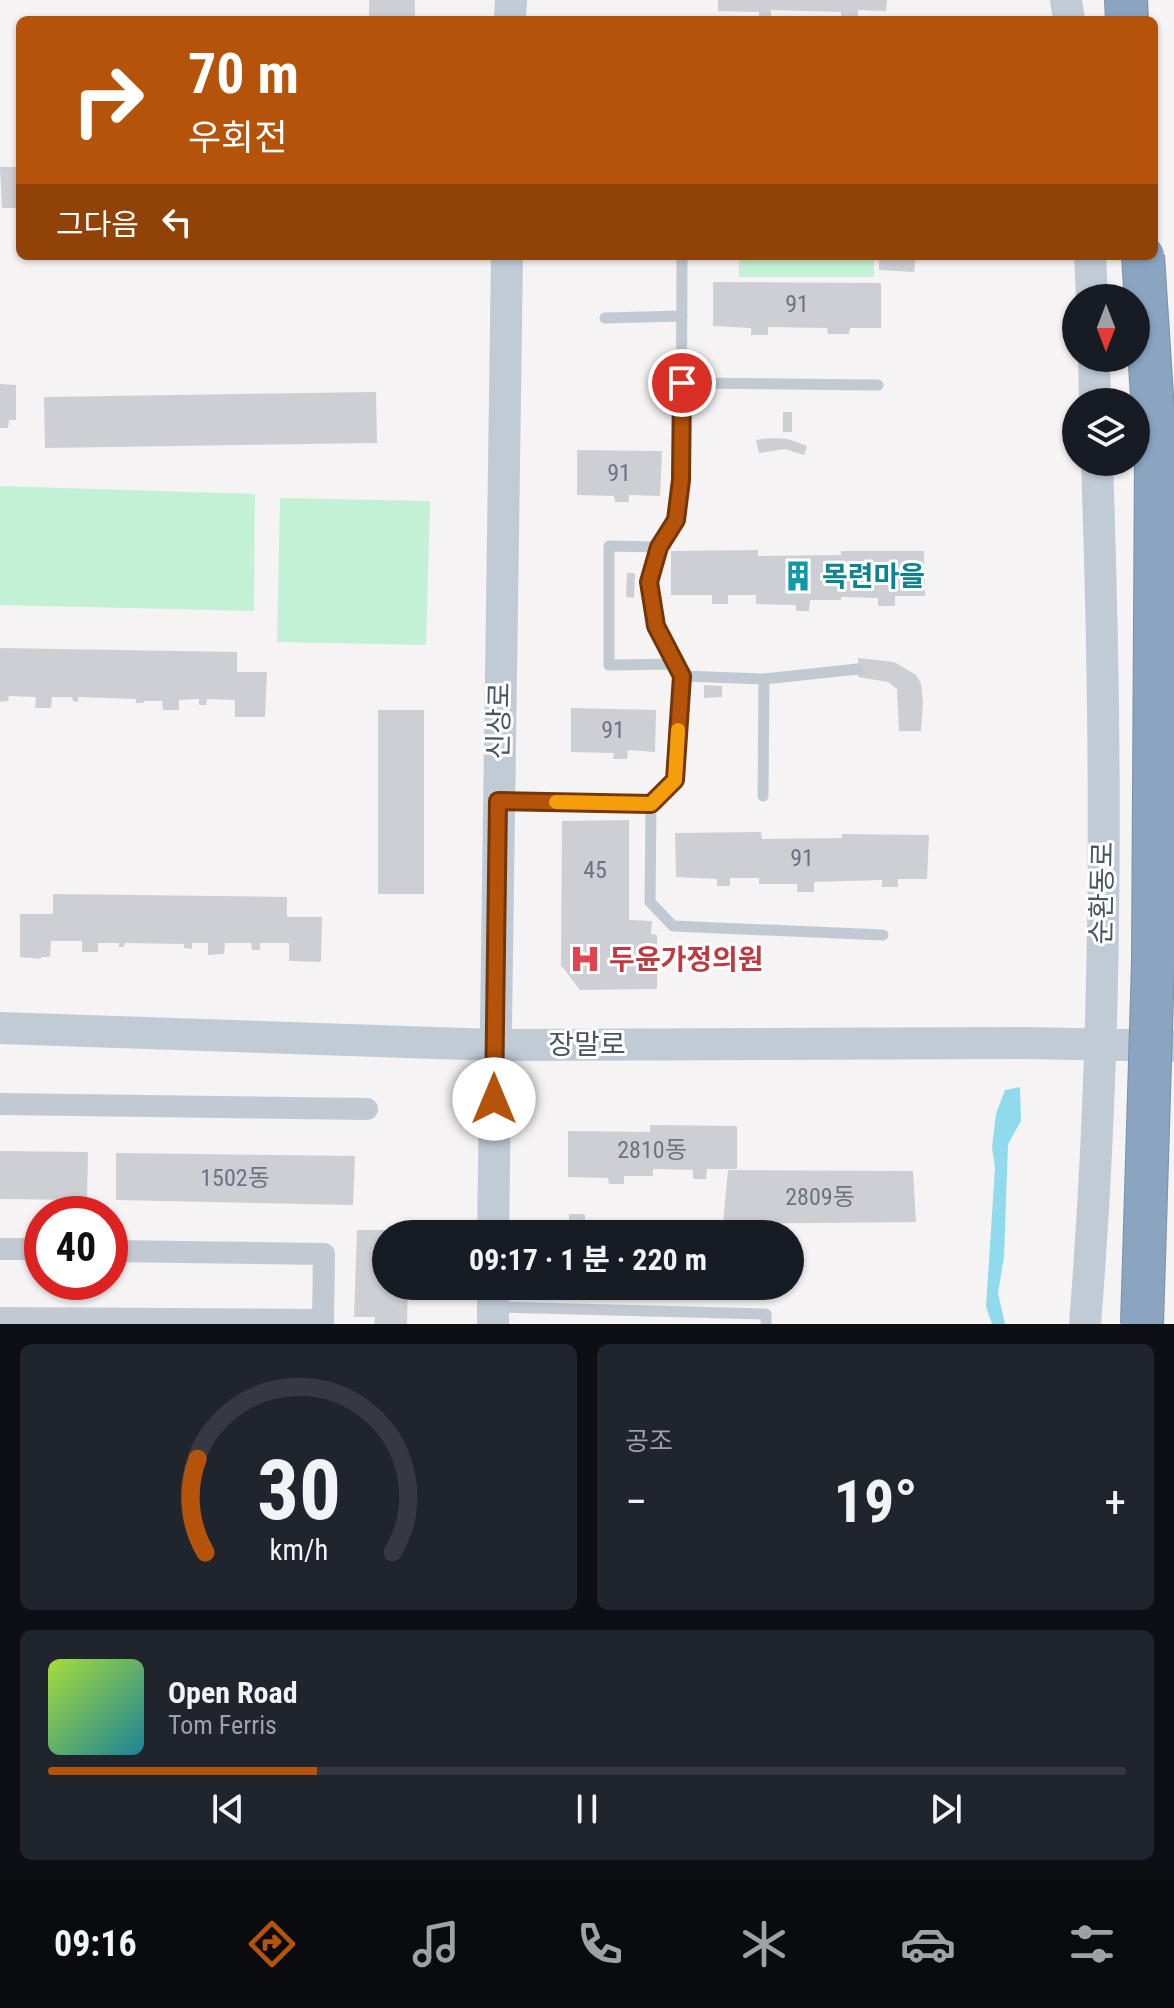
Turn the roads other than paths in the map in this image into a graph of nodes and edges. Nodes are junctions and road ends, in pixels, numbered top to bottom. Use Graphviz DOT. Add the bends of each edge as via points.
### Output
graph roads {
  1 [pos="507,260"];
  2 [pos="682,260"];
  3 [pos="1090,260"];
  4 [pos="1143,260"];
  5 [pos="1091,284"];
  6 [pos="682,316"];
  7 [pos="605,318"];
  8 [pos="682,383"];
  9 [pos="878,385"];
  10 [pos="1098,476"];
  11 [pos="659,547"];
  12 [pos="676,664"];
  13 [pos="858,669"];
  14 [pos="682,676"];
  15 [pos="764,679"];
  16 [pos="763,796"];
  17 [pos="498,801"];
  18 [pos="651,804"];
  19 [pos="883,935"];
  20 [pos="0,1028"];
  21 [pos="494,1045"];
  22 [pos="1100,1045"];
  23 [pos="1174,1046"];
  24 [pos="0,1104"];
  25 [pos="367,1109"];
  26 [pos="493,1220"];
  27 [pos="0,1249"];
  28 [pos="24,1249"];
  29 [pos="128,1251"];
  30 [pos="493,1306"];
  31 [pos="0,1318"];
  32 [pos="323,1322"];
  33 [pos="766,1324"];
  34 [pos="1085,1324"];
  35 [pos="1142,1324"];
  1 -- 17 [label="street, 신상로"];
  2 -- 6 [label="lane"];
  3 -- 5 [label="street"];
  4 -- 35 [label="highway, bridge" via="1156,473 1153,963"];
  6 -- 7 [label="lane"];
  6 -- 8 [label="lane"];
  8 -- 9 [label="lane"];
  8 -- 11 [label="lane" via="676,520"];
  10 -- 22 [label="street, 순환동로" via="1104,654"];
  11 -- 12 [label="lane" via="649,582 653,611"];
  11 -- 12 [label="lane" via="609,546 609,665"];
  12 -- 14 [label="lane"];
  13 -- 15 [label="lane"];
  14 -- 15 [label="lane"];
  14 -- 18 [label="lane" via="675,780"];
  15 -- 16 [label="lane"];
  17 -- 18 [label="lane"];
  17 -- 21 [label="street, 신상로"];
  18 -- 19 [label="lane" via="650,902 673,926"];
  20 -- 21 [label="street, 장말로"];
  21 -- 22 [label="street, 장말로"];
  21 -- 26 [label="street, 신상로"];
  22 -- 23 [label="street, 장말로"];
  22 -- 34 [label="street, 순환동로"];
  24 -- 25 [label="street"];
  27 -- 28 [label="street"];
  29 -- 32 [label="street" via="324,1254"];
  30 -- 33 [label="lane" via="766,1314"];
  31 -- 32 [label="street"];
}
